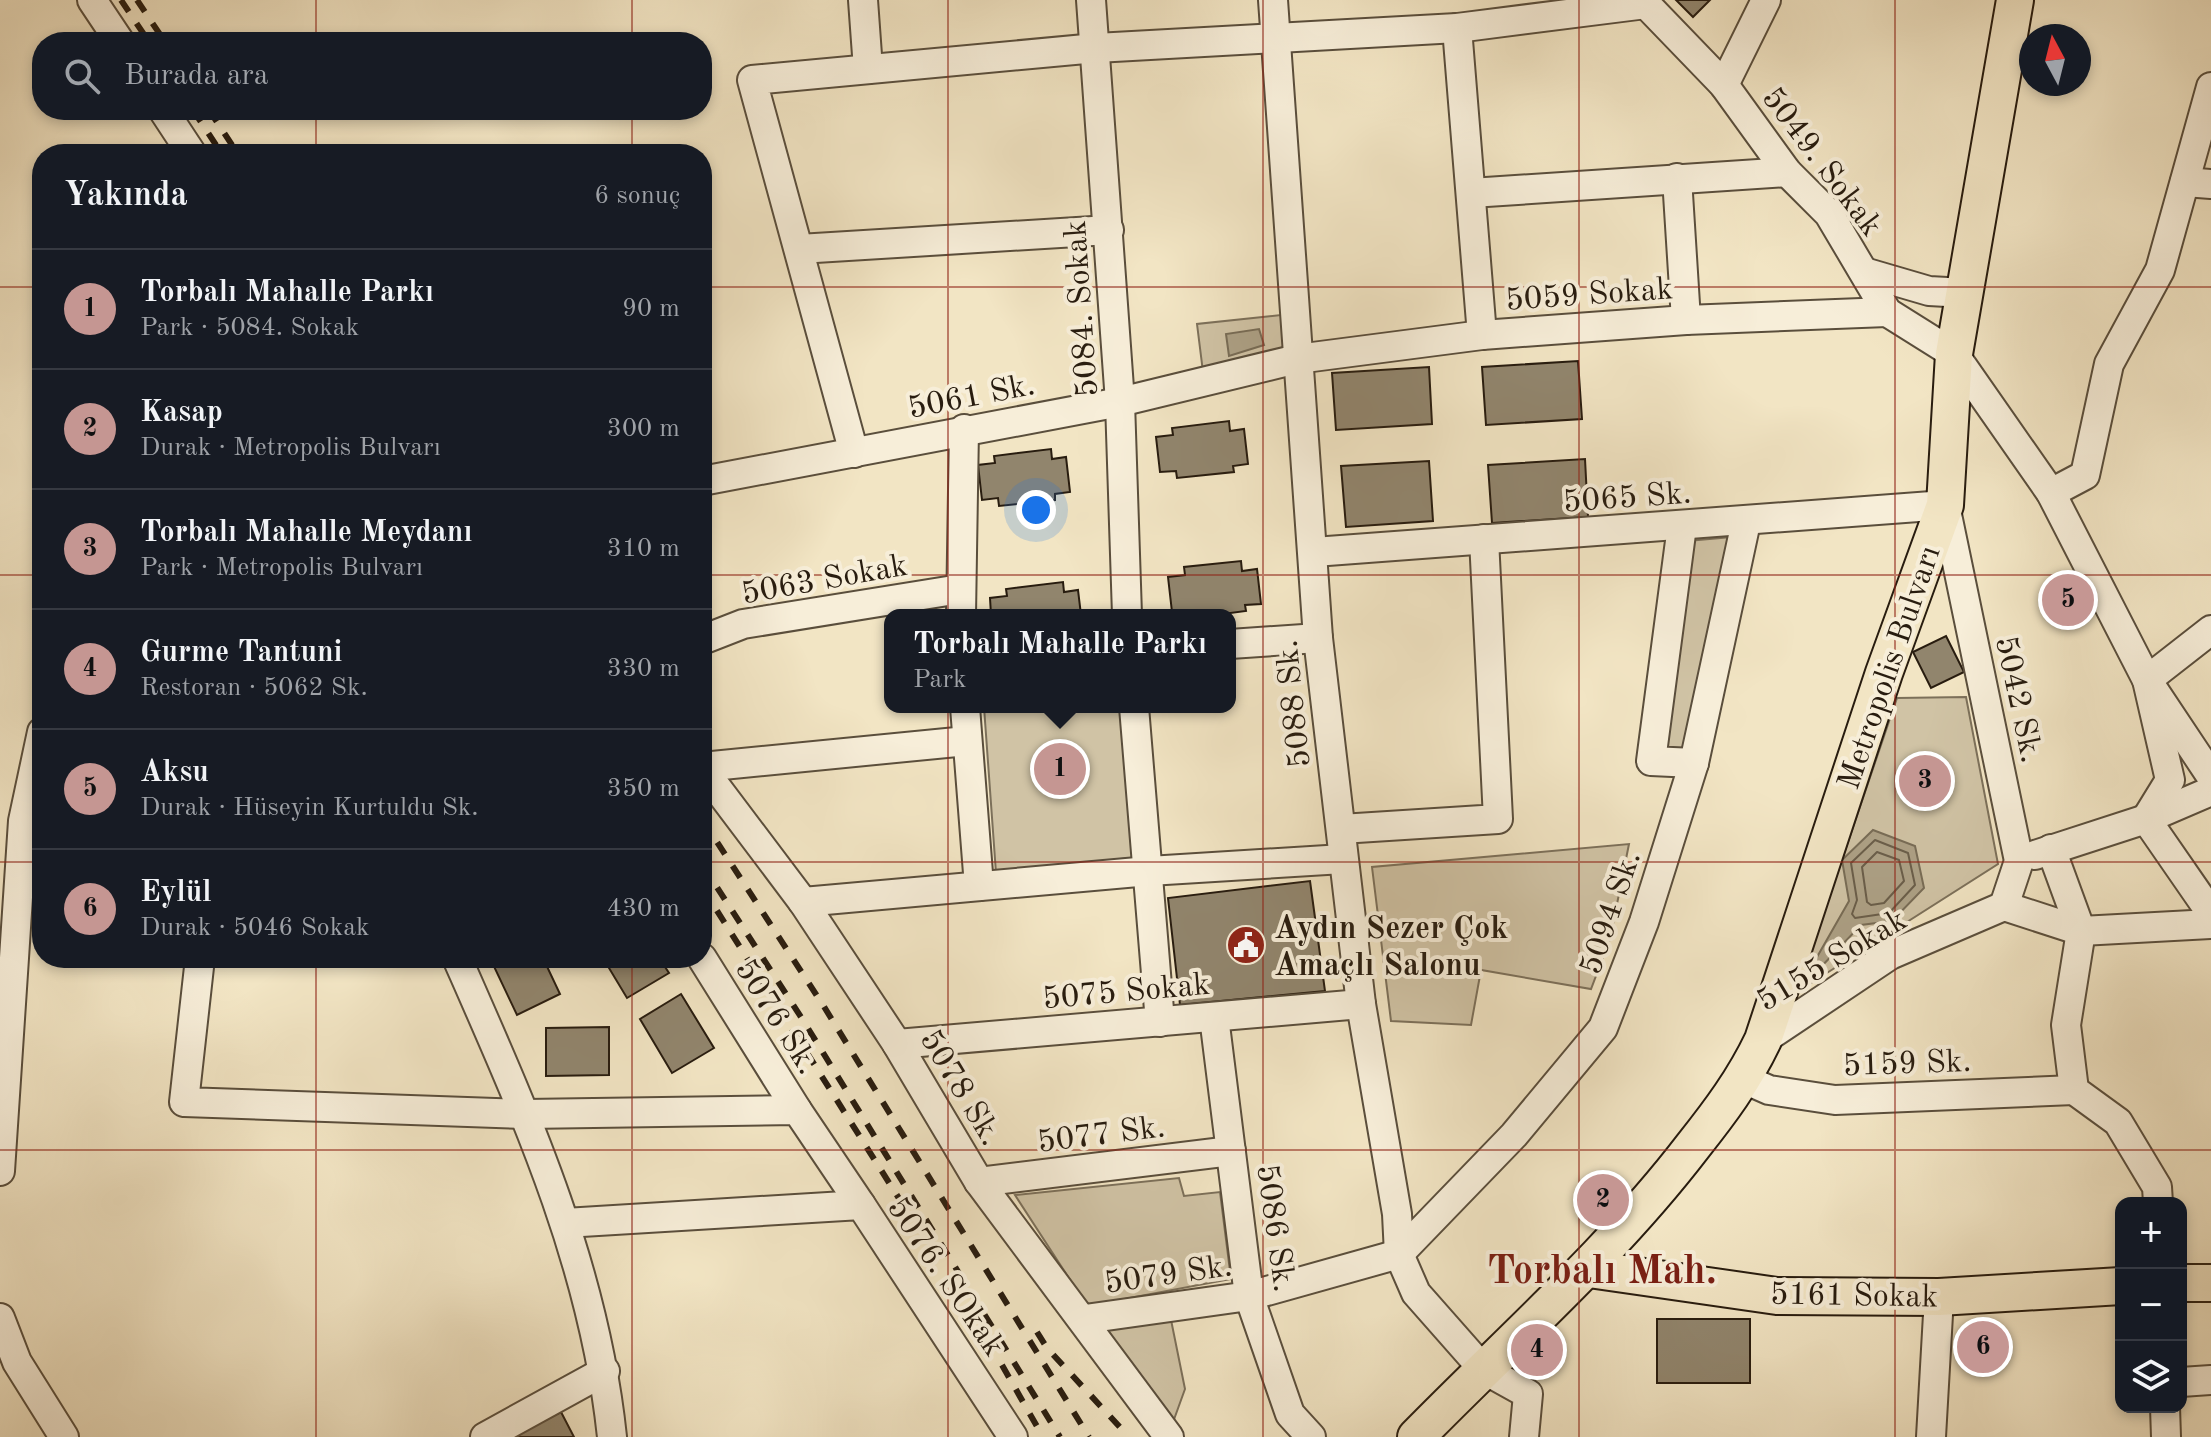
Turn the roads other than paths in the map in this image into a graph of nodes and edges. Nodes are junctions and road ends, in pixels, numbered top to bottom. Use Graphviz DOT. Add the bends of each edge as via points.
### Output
graph roads {
  1 [pos="92,0"];
  2 [pos="863,0"];
  3 [pos="1091,0"];
  4 [pos="1273,0"];
  5 [pos="1766,0"];
  6 [pos="2015,0"];
  7 [pos="1644,2"];
  8 [pos="1457,28"];
  9 [pos="113,32"];
  10 [pos="1276,39"];
  11 [pos="1096,48"];
  12 [pos="868,69"];
  13 [pos="1724,85"];
  14 [pos="2211,87"];
  15 [pos="170,120"];
  16 [pos="185,144"];
  17 [pos="1787,172"];
  18 [pos="1677,178"];
  19 [pos="2198,183"];
  20 [pos="1471,193"];
  21 [pos="1109,230"];
  22 [pos="799,249"];
  23 [pos="1864,272"];
  24 [pos="1965,293"];
  25 [pos="1887,312"];
  26 [pos="1686,320"];
  27 [pos="1482,335"];
  28 [pos="1954,354"];
  29 [pos="1297,359"];
  30 [pos="1120,402"];
  31 [pos="964,429"];
  32 [pos="854,453"];
  33 [pos="712,479"];
  34 [pos="2051,493"];
  35 [pos="1945,505"];
  36 [pos="1746,522"];
  37 [pos="1682,526"];
  38 [pos="1484,539"];
  39 [pos="1314,552"];
  40 [pos="961,602"];
  41 [pos="892,609"];
  42 [pos="1127,609"];
  43 [pos="884,610"];
  44 [pos="2211,630"];
  45 [pos="712,636"];
  46 [pos="1318,638"];
  47 [pos="1236,644"];
  48 [pos="2147,680"];
  49 [pos="965,713"];
  50 [pos="1135,713"];
  51 [pos="967,741"];
  52 [pos="1694,763"];
  53 [pos="712,767"];
  54 [pos="2211,776"];
  55 [pos="712,781"];
  56 [pos="2211,791"];
  57 [pos="2146,819"];
  58 [pos="1341,829"];
  59 [pos="32,831"];
  60 [pos="2051,849"];
  61 [pos="1343,859"];
  62 [pos="2019,861"];
  63 [pos="1149,871"];
  64 [pos="979,886"];
  65 [pos="803,902"];
  66 [pos="2004,906"];
  67 [pos="2211,913"];
  68 [pos="2211,924"];
  69 [pos="2081,931"];
  70 [pos="199,968"];
  71 [pos="461,968"];
  72 [pos="708,968"];
  73 [pos="1361,1004"];
  74 [pos="1214,1017"];
  75 [pos="1160,1022"];
  76 [pos="1763,1040"];
  77 [pos="897,1044"];
  78 [pos="1744,1079"];
  79 [pos="2074,1090"];
  80 [pos="797,1110"];
  81 [pos="526,1114"];
  82 [pos="1231,1151"];
  83 [pos="0,1171"];
  84 [pos="979,1182"];
  85 [pos="2158,1197"];
  86 [pos="861,1205"];
  87 [pos="565,1223"];
  88 [pos="1399,1254"];
  89 [pos="1589,1269"];
  90 [pos="2187,1283"];
  91 [pos="2211,1283"];
  92 [pos="2115,1286"];
  93 [pos="1249,1296"];
  94 [pos="1939,1297"];
  95 [pos="0,1318"];
  96 [pos="1085,1319"];
  97 [pos="1483,1369"];
  98 [pos="605,1371"];
  99 [pos="2211,1380"];
  100 [pos="2187,1382"];
  101 [pos="2165,1413"];
  102 [pos="64,1437"];
  103 [pos="485,1437"];
  104 [pos="612,1437"];
  105 [pos="1013,1437"];
  106 [pos="1169,1437"];
  107 [pos="1311,1437"];
  108 [pos="1416,1437"];
  109 [pos="1524,1437"];
  110 [pos="1931,1437"];
  111 [pos="2166,1437"];
  1 -- 9 [label="street"];
  2 -- 12 [label="street"];
  3 -- 11 [label="street, 5084. Sokak"];
  4 -- 10 [label="street, 5088 Sk."];
  5 -- 13 [label="street"];
  6 -- 24 [label="main road, Metropolis Bulvarı"];
  7 -- 8 [label="street"];
  7 -- 13 [label="street, 5049. Sokak"];
  8 -- 10 [label="street"];
  8 -- 20 [label="street"];
  10 -- 11 [label="street"];
  10 -- 29 [label="street, 5088 Sk."];
  11 -- 12 [label="street"];
  11 -- 21 [label="street, 5084. Sokak"];
  12 -- 22 [label="street" via="752,80"];
  13 -- 17 [label="street, 5049. Sokak"];
  14 -- 19 [label="street"];
  15 -- 16 [label="street"];
  17 -- 18 [label="street"];
  17 -- 23 [label="street, 5049. Sokak" via="1829,214"];
  18 -- 20 [label="street"];
  18 -- 26 [label="street"];
  19 -- 34 [label="street" via="2160,270 2109,364 2085,475"];
  20 -- 27 [label="street"];
  21 -- 22 [label="street"];
  21 -- 30 [label="street, 5084. Sokak"];
  22 -- 32 [label="street"];
  23 -- 24 [label="street" via="1929,291"];
  23 -- 25 [label="street, 5049. Sokak"];
  24 -- 28 [label="main road, Metropolis Bulvarı"];
  25 -- 26 [label="street, 5059 Sokak"];
  25 -- 28 [label="street, 5049. Sokak"];
  26 -- 27 [label="street, 5059 Sokak"];
  27 -- 29 [label="street, 5059 Sokak"];
  28 -- 34 [label="street"];
  28 -- 35 [label="main road, Metropolis Bulvarı"];
  29 -- 30 [label="street, 5061 Sk."];
  29 -- 39 [label="street, 5088 Sk."];
  30 -- 31 [label="street, 5061 Sk."];
  30 -- 42 [label="street, 5084. Sokak"];
  31 -- 32 [label="street, 5061 Sk."];
  31 -- 40 [label="street"];
  32 -- 33 [label="street, 5061 Sk."];
  34 -- 48 [label="street"];
  35 -- 36 [label="street, 5065 Sk."];
  35 -- 62 [label="street, 5042 Sk."];
  35 -- 76 [label="main road, Metropolis Bulvarı"];
  36 -- 37 [label="street, 5065 Sk."];
  36 -- 52 [label="street, 5094 Sk."];
  37 -- 38 [label="street, 5065 Sk."];
  37 -- 52 [label="street" via="1651,761"];
  38 -- 39 [label="street, 5065 Sk."];
  38 -- 58 [label="street" via="1498,819"];
  39 -- 46 [label="street, 5088 Sk."];
  40 -- 41 [label="street, 5063 Sokak"];
  43 -- 45 [label="street, 5063 Sokak" via="743,624"];
  44 -- 48 [label="street"];
  46 -- 47 [label="street"];
  46 -- 58 [label="street, 5088 Sk."];
  48 -- 54 [label="street"];
  48 -- 57 [label="street" via="2170,780"];
  49 -- 51 [label="street"];
  50 -- 63 [label="street"];
  51 -- 53 [label="street"];
  51 -- 64 [label="street"];
  52 -- 88 [label="street, 5094 Sk." via="1644,922 1603,1028 1514,1135"];
  55 -- 65 [label="street, 5078 Sk."];
  56 -- 57 [label="street"];
  57 -- 60 [label="street"];
  57 -- 67 [label="street"];
  58 -- 61 [label="street, 5088 Sk."];
  59 -- 83 [label="street"];
  60 -- 62 [label="street"];
  60 -- 69 [label="street"];
  61 -- 63 [label="street"];
  61 -- 73 [label="street, 5088 Sk."];
  62 -- 66 [label="street"];
  63 -- 64 [label="street"];
  63 -- 75 [label="street"];
  64 -- 65 [label="street"];
  65 -- 77 [label="street, 5078 Sk."];
  66 -- 69 [label="street"];
  66 -- 76 [label="street, 5155 Sokak" via="1890,955"];
  68 -- 69 [label="street"];
  69 -- 79 [label="street" via="2066,1025"];
  70 -- 81 [label="street" via="184,1102"];
  71 -- 81 [label="street"];
  72 -- 80 [label="street, 5076 Sk."];
  73 -- 74 [label="street, 5075 Sokak"];
  73 -- 88 [label="street, 5088 Sk." via="1397,1214"];
  74 -- 75 [label="street, 5075 Sokak"];
  74 -- 82 [label="street, 5086 Sk."];
  75 -- 77 [label="street, 5075 Sokak"];
  76 -- 78 [label="main road, Metropolis Bulvarı"];
  77 -- 84 [label="street, 5078 Sk."];
  78 -- 79 [label="street, 5159 Sk." via="1769,1090 1835,1100"];
  78 -- 89 [label="main road, Metropolis Bulvarı" via="1663,1185"];
  79 -- 85 [label="street" via="2118,1122 2157,1187"];
  80 -- 81 [label="street"];
  80 -- 86 [label="street, 5076 Sk."];
  81 -- 87 [label="street"];
  82 -- 84 [label="street, 5077 Sk."];
  82 -- 93 [label="street, 5086 Sk."];
  84 -- 96 [label="street, 5078 Sk."];
  86 -- 87 [label="street, 5076. SOkak"];
  86 -- 105 [label="street, 5076. SOkak"];
  87 -- 98 [label="street"];
  88 -- 93 [label="street, 5079 Sk."];
  88 -- 97 [label="street, 5088 Sk." via="1416,1293"];
  89 -- 94 [label="main road, 5161 Sokak" via="1777,1296"];
  89 -- 97 [label="main road, Metropolis Bulvarı"];
  90 -- 91 [label="main road"];
  92 -- 94 [label="main road, 5161 Sokak"];
  93 -- 96 [label="street, 5079 Sk."];
  93 -- 107 [label="street, 5086 Sk." via="1290,1414"];
  94 -- 110 [label="street"];
  95 -- 102 [label="street" via="17,1362"];
  96 -- 106 [label="street, 5078 Sk."];
  97 -- 108 [label="main road, Metropolis Bulvarı"];
  97 -- 109 [label="street, 5088 Sk." via="1528,1394"];
  98 -- 103 [label="street"];
  98 -- 104 [label="street"];
  99 -- 100 [label="street"];
  101 -- 111 [label="street"];
}
